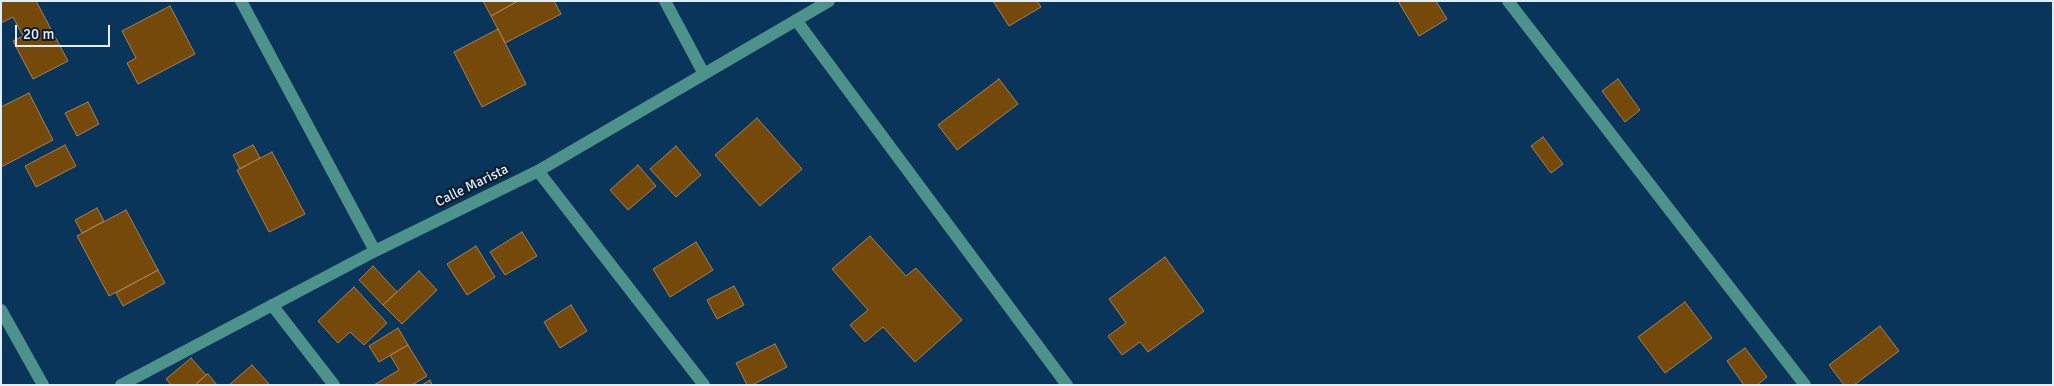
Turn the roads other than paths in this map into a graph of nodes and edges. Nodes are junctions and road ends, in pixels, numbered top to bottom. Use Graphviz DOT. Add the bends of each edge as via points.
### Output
graph roads {
  1 [pos="241,1"];
  2 [pos="664,1"];
  3 [pos="829,1"];
  4 [pos="1508,1"];
  5 [pos="796,20"];
  6 [pos="704,74"];
  7 [pos="538,171"];
  8 [pos="375,251"];
  9 [pos="272,305"];
  10 [pos="1,310"];
  11 [pos="43,385"];
  12 [pos="121,385"];
  13 [pos="334,385"];
  14 [pos="704,385"];
  15 [pos="1067,385"];
  16 [pos="1805,385"];
  1 -- 8 [label="street"];
  2 -- 6 [label="street"];
  3 -- 5 [label="street, Calle Marista"];
  4 -- 16 [label="street"];
  5 -- 6 [label="street, Calle Marista"];
  5 -- 15 [label="street"];
  6 -- 7 [label="street, Calle Marista"];
  7 -- 8 [label="street, Calle Marista"];
  7 -- 14 [label="street"];
  8 -- 9 [label="street, Calle Marista"];
  9 -- 12 [label="street, Calle Marista"];
  9 -- 13 [label="street"];
  10 -- 11 [label="street"];
}
